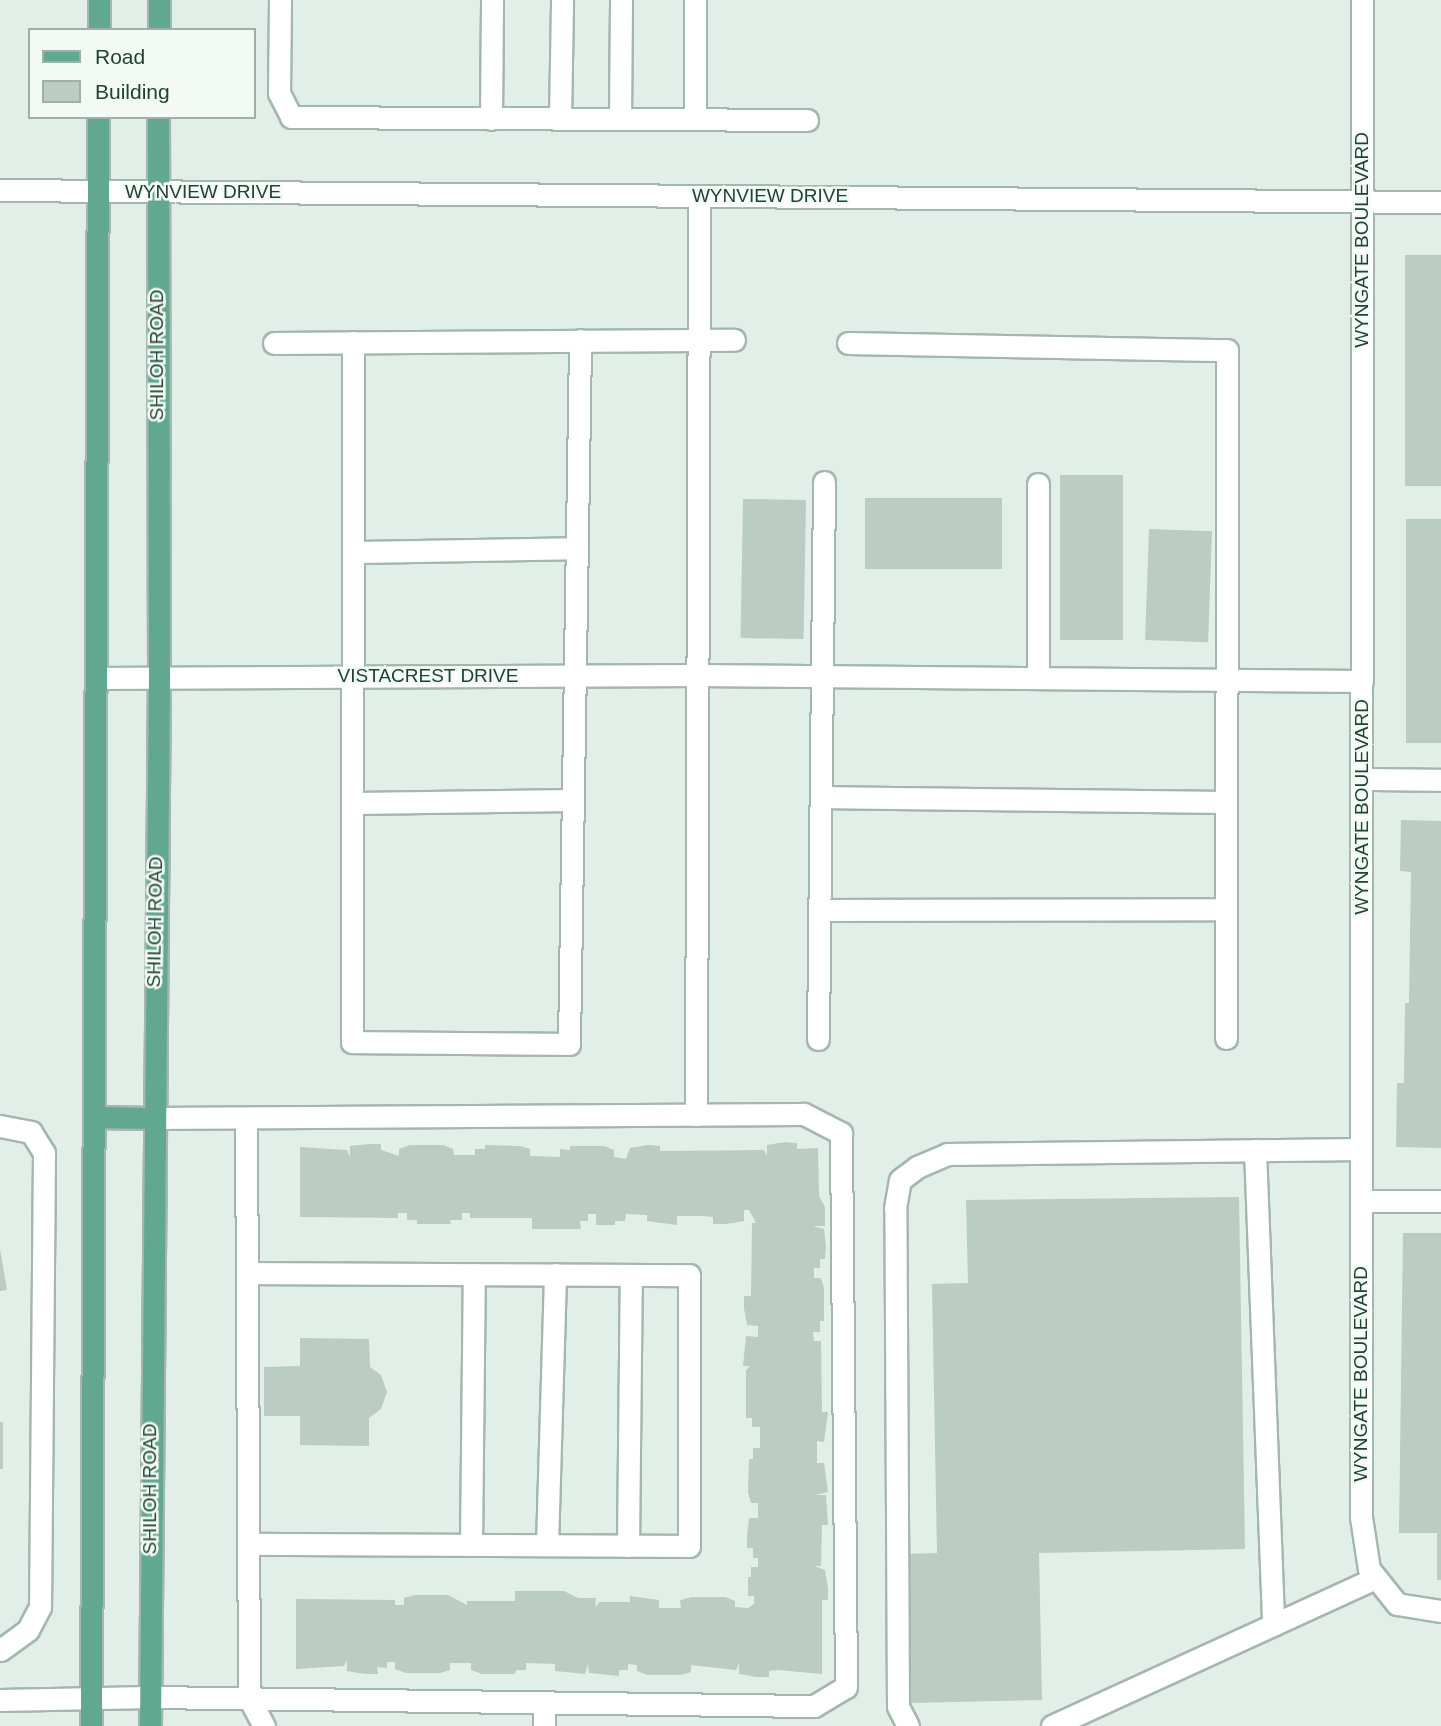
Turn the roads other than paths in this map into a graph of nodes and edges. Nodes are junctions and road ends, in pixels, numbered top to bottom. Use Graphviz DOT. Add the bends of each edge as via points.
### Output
graph roads {
  1 [pos="99,0"];
  2 [pos="159,0"];
  3 [pos="280,0"];
  4 [pos="492,0"];
  5 [pos="562,0"];
  6 [pos="621,0"];
  7 [pos="695,0"];
  8 [pos="1363,0"];
  9 [pos="99,28"];
  10 [pos="159,28"];
  11 [pos="491,118"];
  12 [pos="560,118"];
  13 [pos="621,118"];
  14 [pos="99,119"];
  15 [pos="158,119"];
  16 [pos="695,119"];
  17 [pos="807,120"];
  18 [pos="0,190"];
  19 [pos="98,192"];
  20 [pos="157,192"];
  21 [pos="699,196"];
  22 [pos="1362,201"];
  23 [pos="1441,202"];
  24 [pos="580,340"];
  25 [pos="698,340"];
  26 [pos="734,340"];
  27 [pos="353,342"];
  28 [pos="274,343"];
  29 [pos="848,343"];
  30 [pos="824,482"];
  31 [pos="1038,484"];
  32 [pos="577,548"];
  33 [pos="355,552"];
  34 [pos="697,675"];
  35 [pos="355,676"];
  36 [pos="576,676"];
  37 [pos="822,676"];
  38 [pos="1038,677"];
  39 [pos="96,678"];
  40 [pos="159,678"];
  41 [pos="1227,680"];
  42 [pos="1362,681"];
  43 [pos="1362,779"];
  44 [pos="1441,780"];
  45 [pos="821,797"];
  46 [pos="573,800"];
  47 [pos="1226,802"];
  48 [pos="354,803"];
  49 [pos="1226,909"];
  50 [pos="820,910"];
  51 [pos="1226,1038"];
  52 [pos="818,1039"];
  53 [pos="696,1115"];
  54 [pos="94,1117"];
  55 [pos="152,1118"];
  56 [pos="246,1118"];
  57 [pos="0,1126"];
  58 [pos="1361,1149"];
  59 [pos="1255,1150"];
  60 [pos="1361,1201"];
  61 [pos="1441,1201"];
  62 [pos="247,1273"];
  63 [pos="474,1274"];
  64 [pos="555,1274"];
  65 [pos="631,1275"];
  66 [pos="248,1544"];
  67 [pos="471,1545"];
  68 [pos="547,1545"];
  69 [pos="628,1546"];
  70 [pos="1376,1578"];
  71 [pos="1441,1611"];
  72 [pos="1273,1625"];
  73 [pos="0,1650"];
  74 [pos="90,1697"];
  75 [pos="149,1697"];
  76 [pos="249,1698"];
  77 [pos="0,1700"];
  78 [pos="544,1702"];
  79 [pos="91,1726"];
  80 [pos="150,1726"];
  81 [pos="264,1726"];
  82 [pos="544,1726"];
  83 [pos="908,1726"];
  84 [pos="1052,1726"];
  1 -- 9 [label="main road"];
  2 -- 10 [label="main road"];
  3 -- 11 [label="street" via="279,93 291,117"];
  4 -- 11 [label="street"];
  5 -- 12 [label="street"];
  6 -- 13 [label="street"];
  7 -- 16 [label="street"];
  8 -- 22 [label="street, WYNGATE BOULEVARD"];
  11 -- 12 [label="street"];
  12 -- 13 [label="street"];
  13 -- 16 [label="street"];
  14 -- 19 [label="main road"];
  15 -- 20 [label="main road, SHILOH ROAD"];
  16 -- 17 [label="street"];
  18 -- 19 [label="street, WYNVIEW DRIVE"];
  19 -- 20 [label="street, WYNVIEW DRIVE"];
  19 -- 39 [label="main road"];
  20 -- 21 [label="street, WYNVIEW DRIVE"];
  20 -- 40 [label="main road, SHILOH ROAD"];
  21 -- 22 [label="street, WYNVIEW DRIVE"];
  21 -- 25 [label="street"];
  22 -- 23 [label="street, WYNVIEW DRIVE"];
  22 -- 42 [label="street, WYNGATE BOULEVARD"];
  24 -- 25 [label="street"];
  24 -- 27 [label="street"];
  24 -- 32 [label="street"];
  25 -- 26 [label="street"];
  25 -- 34 [label="street"];
  27 -- 28 [label="street"];
  27 -- 33 [label="street"];
  29 -- 41 [label="street" via="1227,350"];
  30 -- 37 [label="street"];
  31 -- 38 [label="street"];
  32 -- 33 [label="street"];
  32 -- 36 [label="street"];
  33 -- 35 [label="street"];
  34 -- 36 [label="street, VISTACREST DRIVE"];
  34 -- 37 [label="street, VISTACREST DRIVE"];
  34 -- 53 [label="street"];
  35 -- 36 [label="street, VISTACREST DRIVE"];
  35 -- 40 [label="street, VISTACREST DRIVE"];
  35 -- 48 [label="street"];
  36 -- 46 [label="street"];
  37 -- 38 [label="street, VISTACREST DRIVE"];
  37 -- 45 [label="street"];
  38 -- 41 [label="street, VISTACREST DRIVE"];
  39 -- 40 [label="street, VISTACREST DRIVE"];
  39 -- 54 [label="main road"];
  40 -- 55 [label="main road, SHILOH ROAD"];
  41 -- 42 [label="street, VISTACREST DRIVE"];
  41 -- 47 [label="street"];
  42 -- 43 [label="street, WYNGATE BOULEVARD"];
  43 -- 44 [label="street"];
  43 -- 58 [label="street, WYNGATE BOULEVARD"];
  45 -- 47 [label="street"];
  45 -- 50 [label="street"];
  46 -- 48 [label="street"];
  46 -- 48 [label="street" via="569,1044 352,1042"];
  47 -- 49 [label="street"];
  49 -- 50 [label="street"];
  49 -- 51 [label="street"];
  50 -- 52 [label="street"];
  53 -- 56 [label="street"];
  53 -- 78 [label="street" via="804,1114 841,1133 846,1687 814,1706"];
  54 -- 55 [label="main road"];
  54 -- 74 [label="main road"];
  55 -- 56 [label="street"];
  55 -- 75 [label="main road, SHILOH ROAD"];
  56 -- 62 [label="street"];
  57 -- 73 [label="street" via="31,1132 44,1153 40,1607 28,1630"];
  58 -- 59 [label="street"];
  58 -- 60 [label="street, WYNGATE BOULEVARD"];
  59 -- 72 [label="street"];
  59 -- 83 [label="street" via="947,1154 900,1180 895,1208 898,1706"];
  60 -- 61 [label="street"];
  60 -- 70 [label="street, WYNGATE BOULEVARD" via="1361,1517 1369,1569"];
  62 -- 63 [label="street"];
  62 -- 66 [label="street"];
  63 -- 64 [label="street"];
  63 -- 67 [label="street"];
  64 -- 65 [label="street"];
  64 -- 68 [label="street"];
  65 -- 69 [label="street"];
  65 -- 69 [label="street" via="689,1275 689,1546"];
  66 -- 67 [label="street"];
  66 -- 76 [label="street"];
  67 -- 68 [label="street"];
  68 -- 69 [label="street"];
  70 -- 71 [label="street, WYNGATE BOULEVARD" via="1397,1604"];
  70 -- 72 [label="street"];
  72 -- 84 [label="street"];
  74 -- 75 [label="street"];
  74 -- 77 [label="street"];
  74 -- 79 [label="main road"];
  75 -- 76 [label="street"];
  75 -- 80 [label="main road, SHILOH ROAD"];
  76 -- 78 [label="street"];
  76 -- 81 [label="street"];
  78 -- 82 [label="street"];
}
